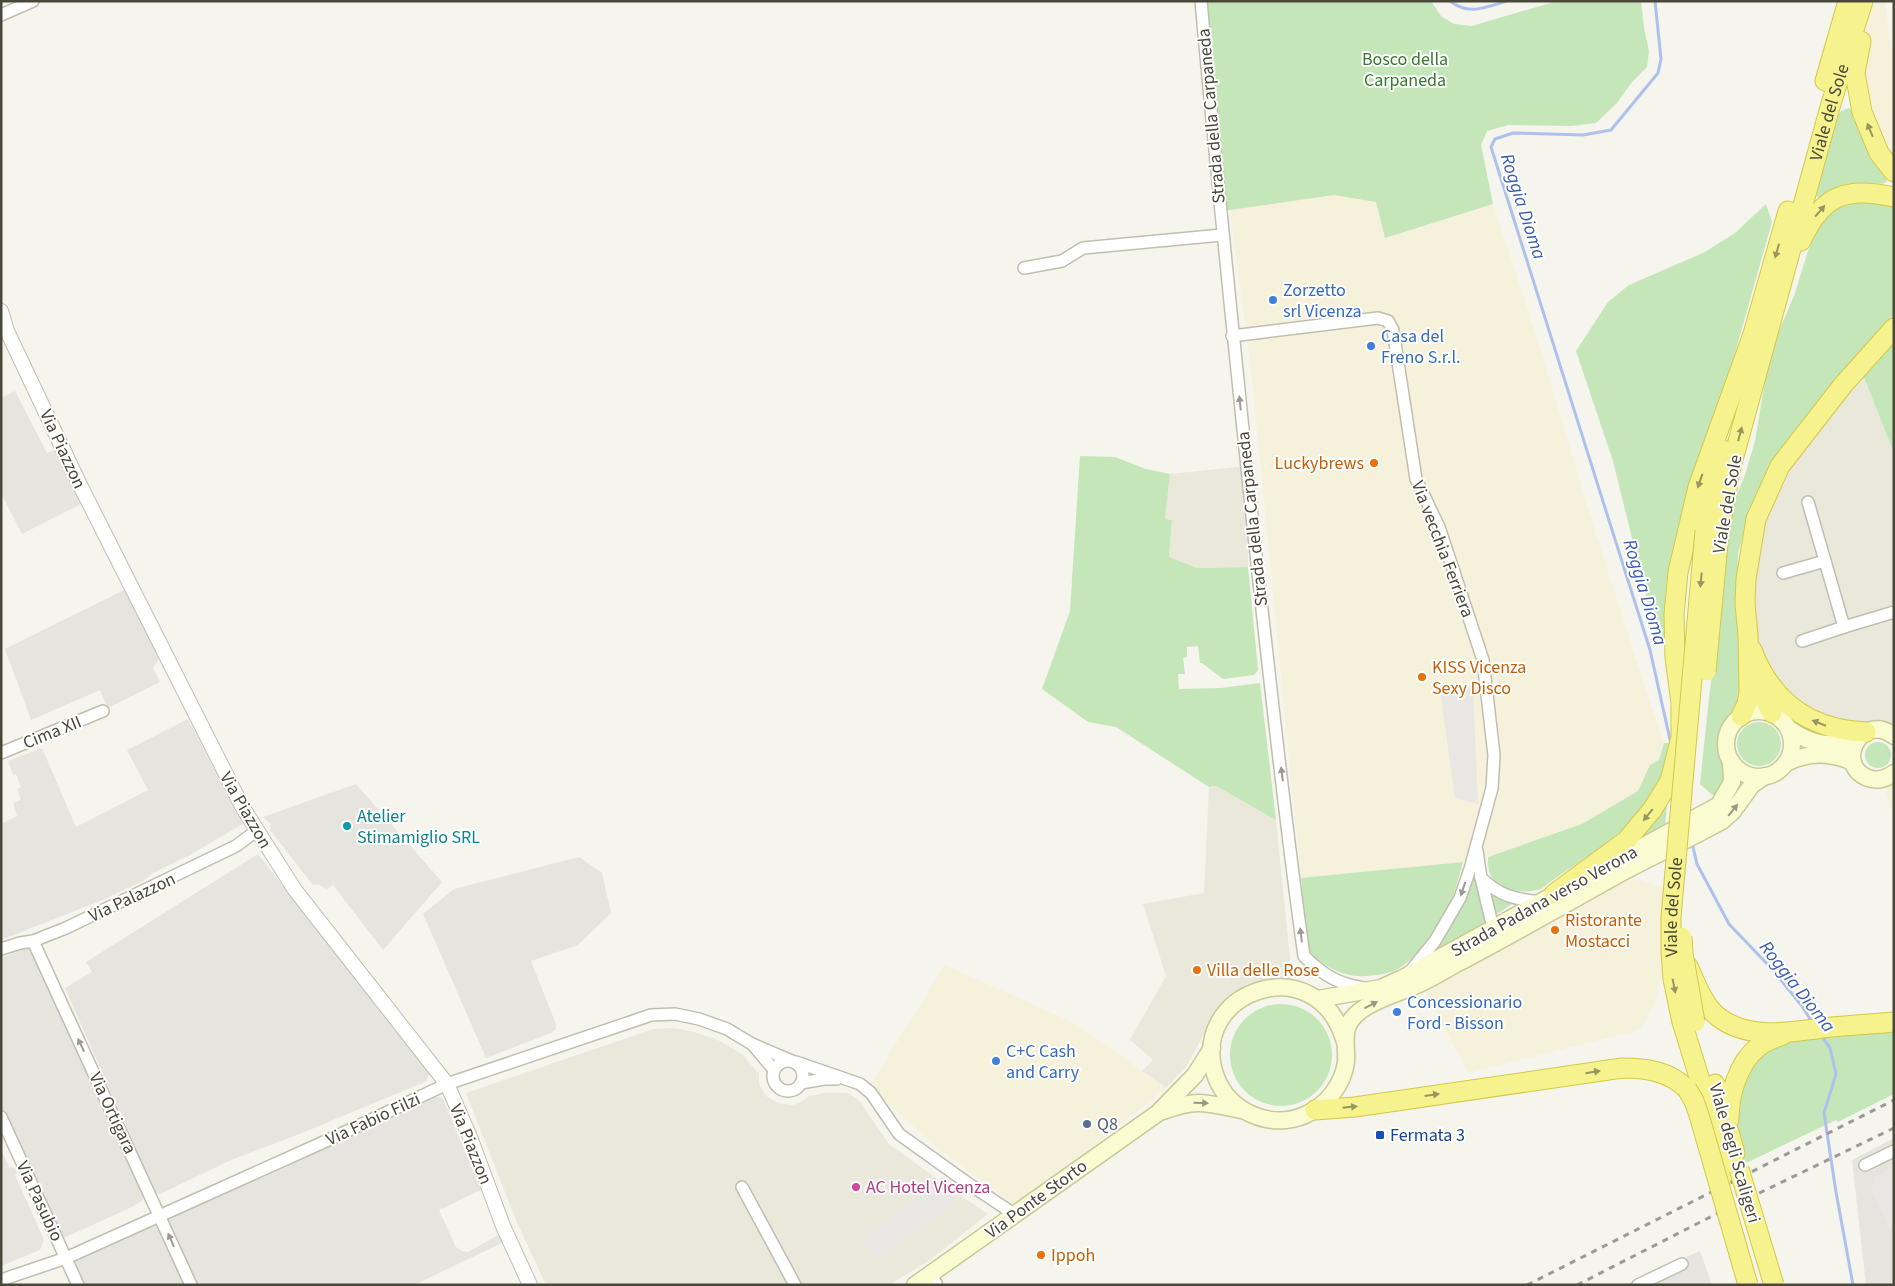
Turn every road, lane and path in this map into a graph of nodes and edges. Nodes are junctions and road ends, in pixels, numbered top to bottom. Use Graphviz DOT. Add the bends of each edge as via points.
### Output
graph roads {
  1 [pos="33,1"];
  2 [pos="1201,1"];
  3 [pos="1848,1"];
  4 [pos="1863,1"];
  5 [pos="1869,1"];
  6 [pos="1,15"];
  7 [pos="1894,172"];
  8 [pos="1894,197"];
  9 [pos="1222,235"];
  10 [pos="1024,268"];
  11 [pos="1781,285"];
  12 [pos="1,311"];
  13 [pos="1894,328"];
  14 [pos="5,335"];
  15 [pos="1232,336"];
  16 [pos="1752,337"];
  17 [pos="1808,502"];
  18 [pos="1712,532"];
  19 [pos="1825,561"];
  20 [pos="1783,573"];
  21 [pos="1894,612"];
  22 [pos="1844,627"];
  23 [pos="1802,641"];
  24 [pos="1750,642"];
  25 [pos="103,711"];
  26 [pos="1772,713"];
  27 [pos="1741,716"];
  28 [pos="1789,729"];
  29 [pos="1862,735"];
  30 [pos="1894,736"];
  31 [pos="1,753"];
  32 [pos="1731,761"];
  33 [pos="1853,762"];
  34 [pos="1786,763"];
  35 [pos="1894,773"];
  36 [pos="1765,776"];
  37 [pos="256,831"];
  38 [pos="1688,831"];
  39 [pos="1476,842"];
  40 [pos="1481,878"];
  41 [pos="1547,898"];
  42 [pos="1493,928"];
  43 [pos="33,941"];
  44 [pos="1486,948"];
  45 [pos="1,949"];
  46 [pos="1683,953"];
  47 [pos="1403,978"];
  48 [pos="1374,990"];
  49 [pos="1318,1000"];
  50 [pos="1689,1022"];
  51 [pos="1894,1022"];
  52 [pos="1787,1033"];
  53 [pos="1345,1042"];
  54 [pos="752,1044"];
  55 [pos="1212,1048"];
  56 [pos="794,1062"];
  57 [pos="774,1070"];
  58 [pos="848,1079"];
  59 [pos="801,1083"];
  60 [pos="447,1084"];
  61 [pos="1315,1110"];
  62 [pos="1244,1111"];
  63 [pos="1158,1112"];
  64 [pos="1,1117"];
  65 [pos="1728,1128"];
  66 [pos="1894,1151"];
  67 [pos="1864,1165"];
  68 [pos="742,1187"];
  69 [pos="1014,1214"];
  70 [pos="161,1216"];
  71 [pos="66,1258"];
  72 [pos="1682,1264"];
  73 [pos="1,1280"];
  74 [pos="936,1281"];
  75 [pos="78,1285"];
  76 [pos="191,1285"];
  77 [pos="530,1285"];
  78 [pos="795,1285"];
  79 [pos="915,1285"];
  80 [pos="1638,1285"];
  81 [pos="1748,1285"];
  82 [pos="1761,1285"];
  83 [pos="1774,1285"];
  1 -- 6 [label="street"];
  2 -- 9 [label="street, Strada della Carpaneda"];
  3 -- 16 [label="highway, Viale del Sole, one-way"];
  4 -- 11 [label="highway, Viale del Sole"];
  7 -- 5 [label="highway, one-way" via="1878,153 1855,73"];
  11 -- 8 [label="highway, one-way" via="1810,222 1827,203 1848,194 1869,192"];
  9 -- 10 [label="street" via="1083,248 1062,261"];
  9 -- 15 [label="street, Strada della Carpaneda"];
  18 -- 11 [label="highway, Viale del Sole, one-way"];
  12 -- 14 [label="street, Via Piazzon"];
  13 -- 24 [label="highway" via="1843,385 1780,466 1756,519 1746,579 1745,604"];
  14 -- 37 [label="street, Via Piazzon" via="203,732"];
  15 -- 39 [label="street, Via vecchia Ferriera" via="1378,318 1388,321 1393,330 1416,479 1439,527 1483,660 1494,755 1492,788"];
  48 -- 15 [label="street, Strada della Carpaneda, one-way" via="1340,982 1320,972 1304,956"];
  16 -- 18 [label="highway, Viale del Sole" via="1719,465"];
  16 -- 41 [label="highway, one-way" via="1698,487 1678,572 1674,616 1681,703 1680,737 1670,781 1652,810 1626,841"];
  17 -- 19 [label="street"];
  18 -- 46 [label="highway, Viale del Sole, bridge" via="1685,878"];
  18 -- 50 [label="highway, Viale del Sole, one-way, bridge" via="1671,917 1673,979"];
  19 -- 20 [label="street"];
  19 -- 22 [label="street"];
  21 -- 22 [label="street"];
  22 -- 23 [label="street"];
  24 -- 26 [label="highway" via="1760,690"];
  24 -- 27 [label="highway" via="1749,692"];
  29 -- 24 [label="highway, one-way" via="1836,729 1795,710 1764,677"];
  25 -- 31 [label="street, Cima XII"];
  26 -- 27 [label="main road" via="1759,711"];
  26 -- 28 [label="main road"];
  27 -- 32 [label="main road" via="1731,727 1726,740"];
  28 -- 29 [label="main road" via="1799,736 1834,745"];
  28 -- 34 [label="main road" via="1792,750"];
  29 -- 30 [label="main road" via="1878,730"];
  29 -- 33 [label="main road" via="1852,750"];
  32 -- 36 [label="main road" via="1746,774"];
  32 -- 38 [label="main road, Strada Padana verso Verona" via="1732,782 1725,797 1720,805"];
  33 -- 34 [label="main road" via="1819,754 1802,756"];
  33 -- 35 [label="main road" via="1859,772 1874,780"];
  34 -- 36 [label="main road"];
  38 -- 36 [label="main road, Strada Padana verso Verona, one-way" via="1725,819 1752,785"];
  37 -- 43 [label="street, Via Palazzon" via="236,846 188,870"];
  37 -- 60 [label="street, Via Piazzon" via="295,890"];
  38 -- 41 [label="main road, Strada Padana verso Verona"];
  38 -- 44 [label="main road, Strada Padana verso Verona"];
  39 -- 40 [label="street, Via vecchia Ferriera"];
  39 -- 47 [label="street, Via vecchia Ferriera, one-way" via="1470,869 1452,913 1423,958"];
  40 -- 41 [label="street" via="1502,894 1517,899"];
  40 -- 42 [label="street, Via vecchia Ferriera"];
  41 -- 42 [label="main road, Strada Padana verso Verona"];
  42 -- 44 [label="street"];
  42 -- 47 [label="main road, Strada Padana verso Verona"];
  43 -- 45 [label="street, Via Palazzon"];
  70 -- 43 [label="street, Via Ortigara, one-way"];
  53 -- 44 [label="main road, Strada Padana verso Verona, one-way" via="1352,1018 1362,1010"];
  46 -- 50 [label="highway, Viale del Sole, bridge"];
  46 -- 52 [label="highway, bridge" via="1696,983 1716,1015 1746,1030"];
  47 -- 48 [label="main road, Strada Padana verso Verona"];
  48 -- 49 [label="main road, Strada Padana verso Verona"];
  49 -- 53 [label="main road, Strada Padana verso Verona" via="1336,1018"];
  49 -- 55 [label="main road, Strada Padana verso Verona" via="1292,988 1264,988 1251,993 1239,1000 1220,1021"];
  50 -- 65 [label="highway, Viale degli Scaligeri"];
  50 -- 82 [label="highway, Viale degli Scaligeri"];
  51 -- 52 [label="highway"];
  52 -- 65 [label="highway" via="1758,1046 1746,1059 1732,1095"];
  53 -- 61 [label="main road, Strada Padana verso Verona" via="1346,1062 1338,1085"];
  54 -- 56 [label="street, Via Fabio Filzi"];
  54 -- 57 [label="street, Via Fabio Filzi"];
  54 -- 60 [label="street, Via Fabio Filzi" via="727,1028 699,1019 676,1014 651,1015"];
  55 -- 62 [label="main road, Strada Padana verso Verona" via="1212,1063 1223,1091"];
  55 -- 63 [label="main road, Via Ponte Storto" via="1195,1075"];
  56 -- 57 [label="street" via="779,1063"];
  56 -- 58 [label="street, Via Fabio Filzi"];
  56 -- 59 [label="street" via="802,1070"];
  57 -- 59 [label="street" via="774,1083 783,1090 795,1089"];
  58 -- 59 [label="street"];
  58 -- 69 [label="street, Via Fabio Filzi" via="870,1093 899,1134"];
  60 -- 70 [label="street, Via Fabio Filzi"];
  60 -- 77 [label="street, Via Piazzon"];
  61 -- 62 [label="main road, Strada Padana verso Verona" via="1280,1121 1267,1120"];
  61 -- 81 [label="highway, one-way, bridge" via="1622,1068 1646,1068 1661,1073 1687,1089 1696,1108"];
  63 -- 62 [label="main road, Via Ponte Storto, one-way" via="1198,1102"];
  63 -- 69 [label="main road, Via Ponte Storto"];
  64 -- 71 [label="street, Via Pasubio"];
  65 -- 83 [label="highway, Viale degli Scaligeri, bridge"];
  66 -- 67 [label="street"];
  68 -- 78 [label="street"];
  69 -- 74 [label="main road, Via Ponte Storto"];
  70 -- 71 [label="street, Via Fabio Filzi"];
  76 -- 70 [label="street, Via Ortigara, one-way"];
  71 -- 73 [label="street, Via Fabio Filzi"];
  71 -- 75 [label="street, Via Pasubio"];
  72 -- 80 [label="street"];
  74 -- 79 [label="main road, Via Ponte Storto"];
}
